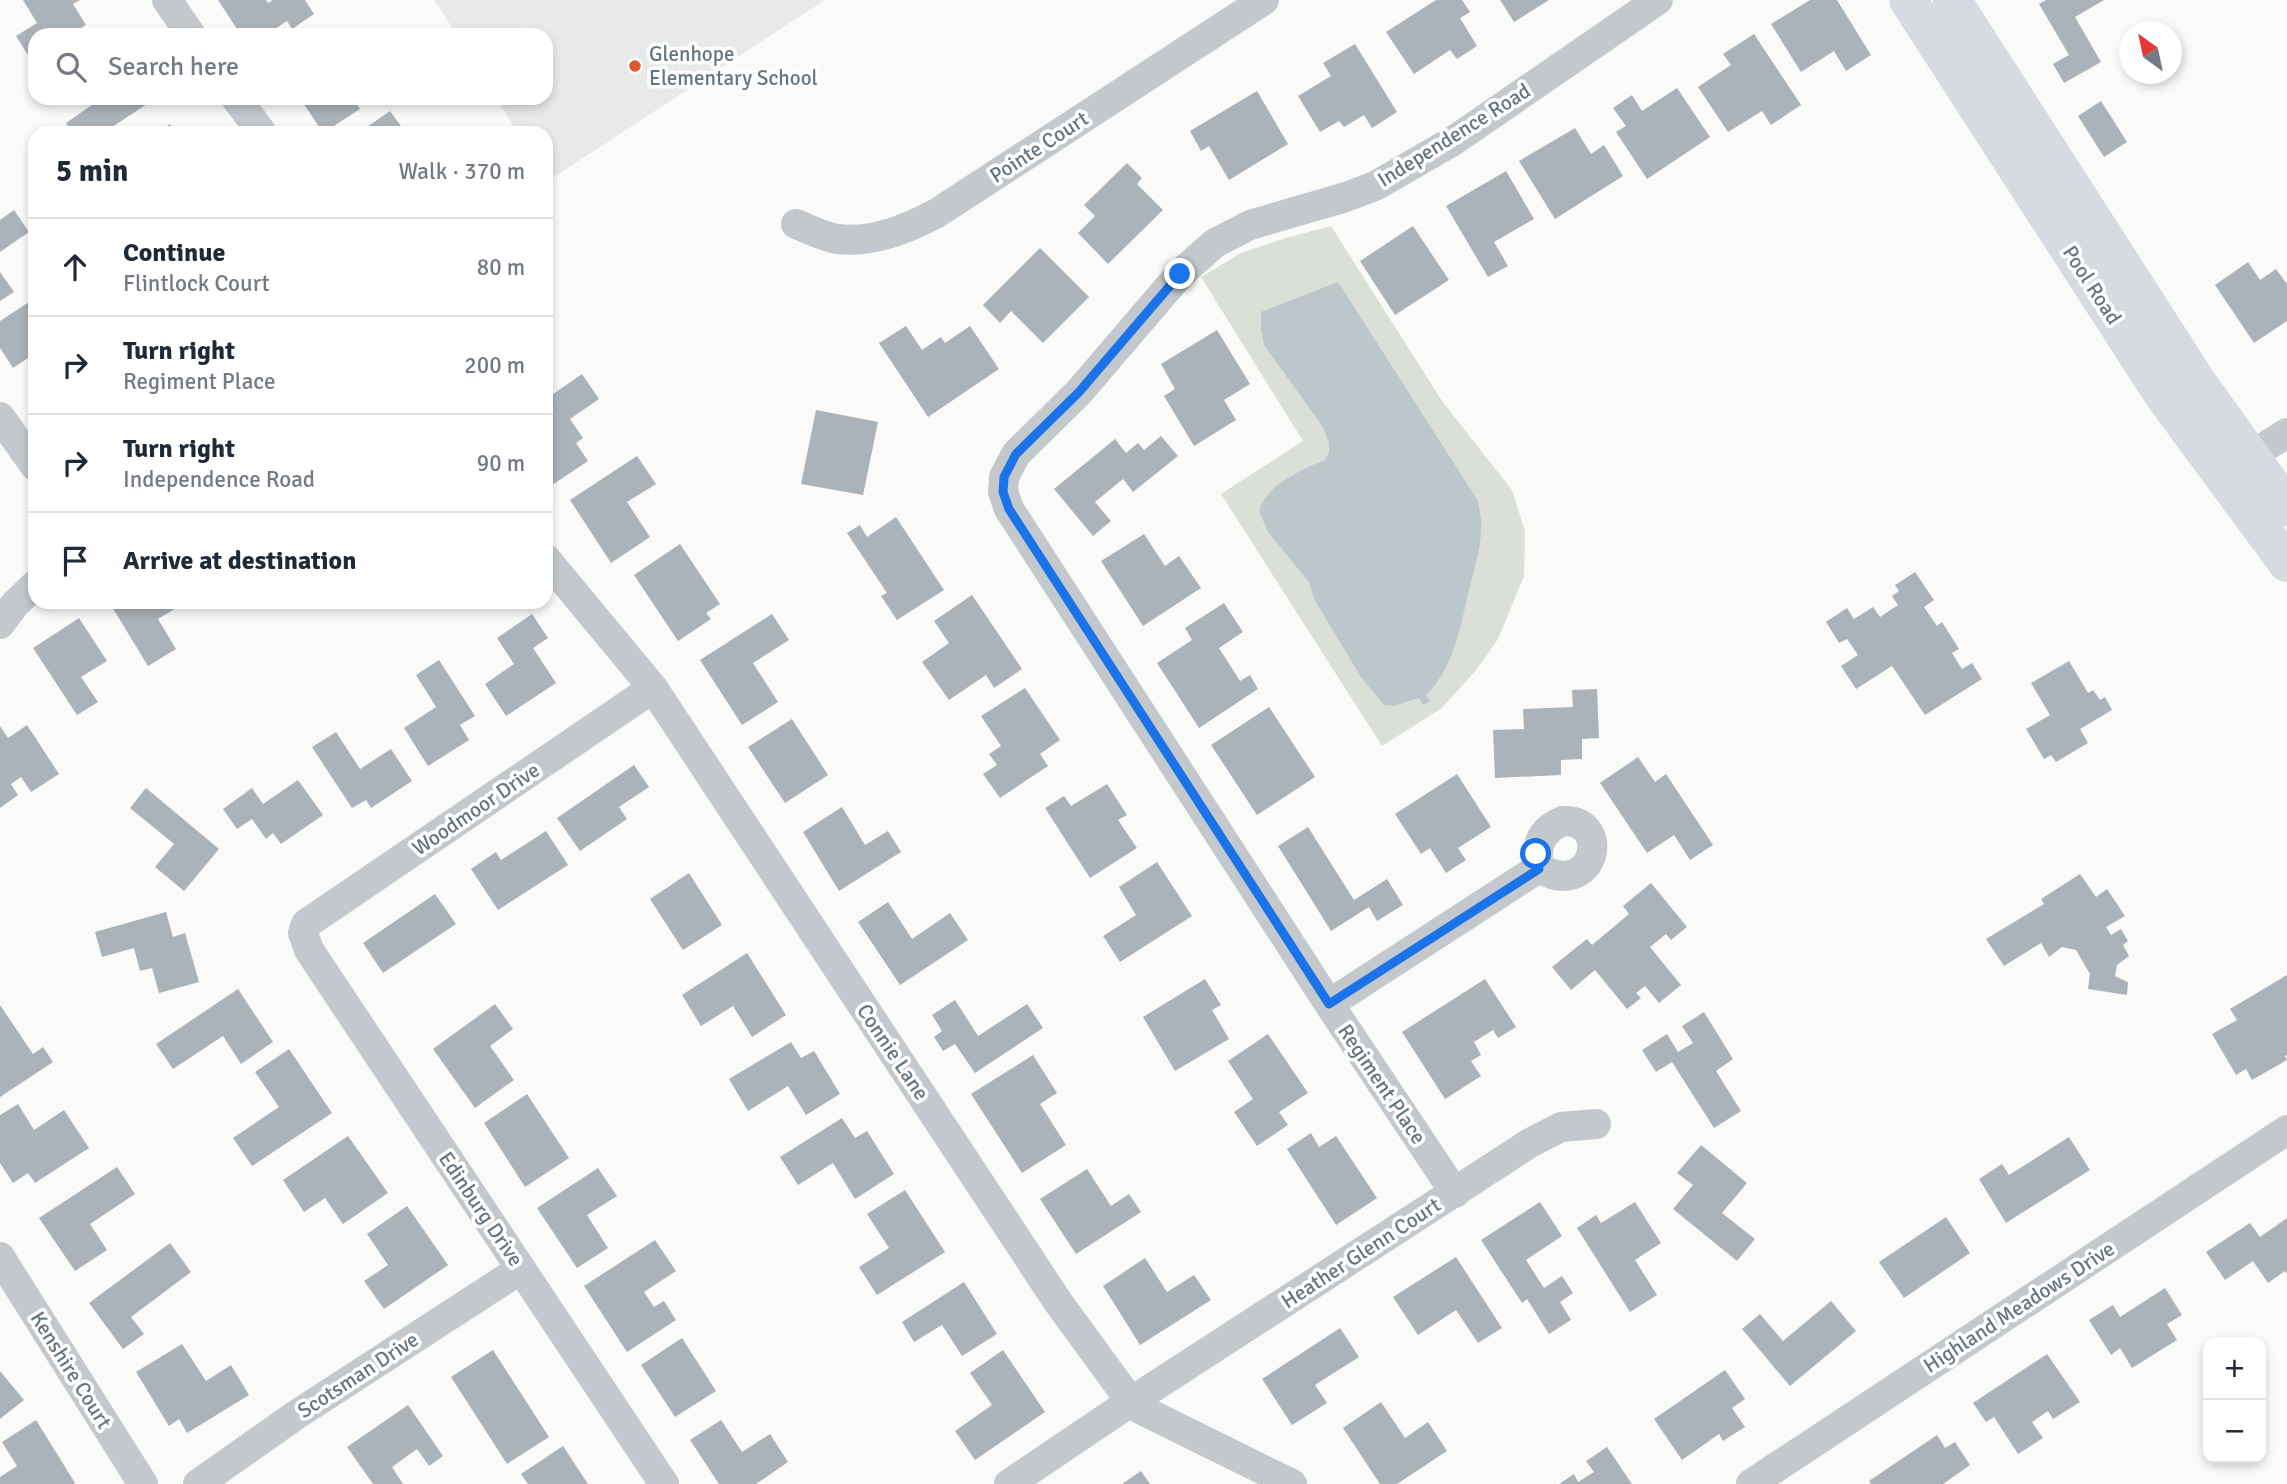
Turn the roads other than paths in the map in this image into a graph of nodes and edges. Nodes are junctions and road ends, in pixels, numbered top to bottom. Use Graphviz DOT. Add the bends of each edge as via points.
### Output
graph roads {
  1 [pos="167,0"];
  2 [pos="1264,0"];
  3 [pos="1658,0"];
  4 [pos="1908,0"];
  5 [pos="1952,0"];
  6 [pos="186,28"];
  7 [pos="241,105"];
  8 [pos="257,126"];
  9 [pos="796,224"];
  10 [pos="0,417"];
  11 [pos="2287,433"];
  12 [pos="28,456"];
  13 [pos="2235,466"];
  14 [pos="1004,477"];
  15 [pos="2287,507"];
  16 [pos="2287,563"];
  17 [pos="553,567"];
  18 [pos="28,591"];
  19 [pos="0,624"];
  20 [pos="653,688"];
  21 [pos="1539,869"];
  22 [pos="303,933"];
  23 [pos="1329,1004"];
  24 [pos="1596,1124"];
  25 [pos="2287,1130"];
  26 [pos="1455,1192"];
  27 [pos="0,1257"];
  28 [pos="521,1269"];
  29 [pos="1132,1401"];
  30 [pos="143,1484"];
  31 [pos="198,1484"];
  32 [pos="664,1484"];
  33 [pos="1009,1484"];
  34 [pos="1292,1484"];
  35 [pos="1751,1484"];
  1 -- 6 [label="street"];
  2 -- 9 [label="street, Pointe Court" via="910,227 874,238 837,239"];
  3 -- 14 [label="street, Independence Road" via="1453,141 1375,186 1250,225 1215,243 1180,274 1079,392 1016,454"];
  4 -- 13 [label="main road, Pool Road" via="2158,387"];
  5 -- 13 [label="main road, Pool Road" via="2196,380"];
  7 -- 8 [label="street"];
  10 -- 12 [label="street"];
  11 -- 13 [label="street"];
  13 -- 15 [label="main road, Pool Road"];
  13 -- 16 [label="main road, Pool Road"];
  14 -- 23 [label="street, Regiment Place" via="1009,509"];
  17 -- 20 [label="street, Connie Lane"];
  18 -- 19 [label="street"];
  20 -- 22 [label="street, Woodmoor Drive" via="306,924"];
  20 -- 29 [label="street, Connie Lane" via="1051,1290"];
  21 -- 23 [label="street"];
  22 -- 28 [label="street, Edinburg Drive" via="309,950"];
  23 -- 26 [label="street, Regiment Place"];
  24 -- 26 [label="street, Heather Glenn Court" via="1561,1127"];
  25 -- 35 [label="street, Highland Meadows Drive"];
  26 -- 29 [label="street, Heather Glenn Court"];
  27 -- 30 [label="street, Kenshire Court"];
  28 -- 31 [label="street, Scotsman Drive"];
  28 -- 32 [label="street, Edinburg Drive"];
  29 -- 33 [label="street, Heather Glenn Court"];
  29 -- 34 [label="street, Connie Lane" via="1161,1421"];
}
